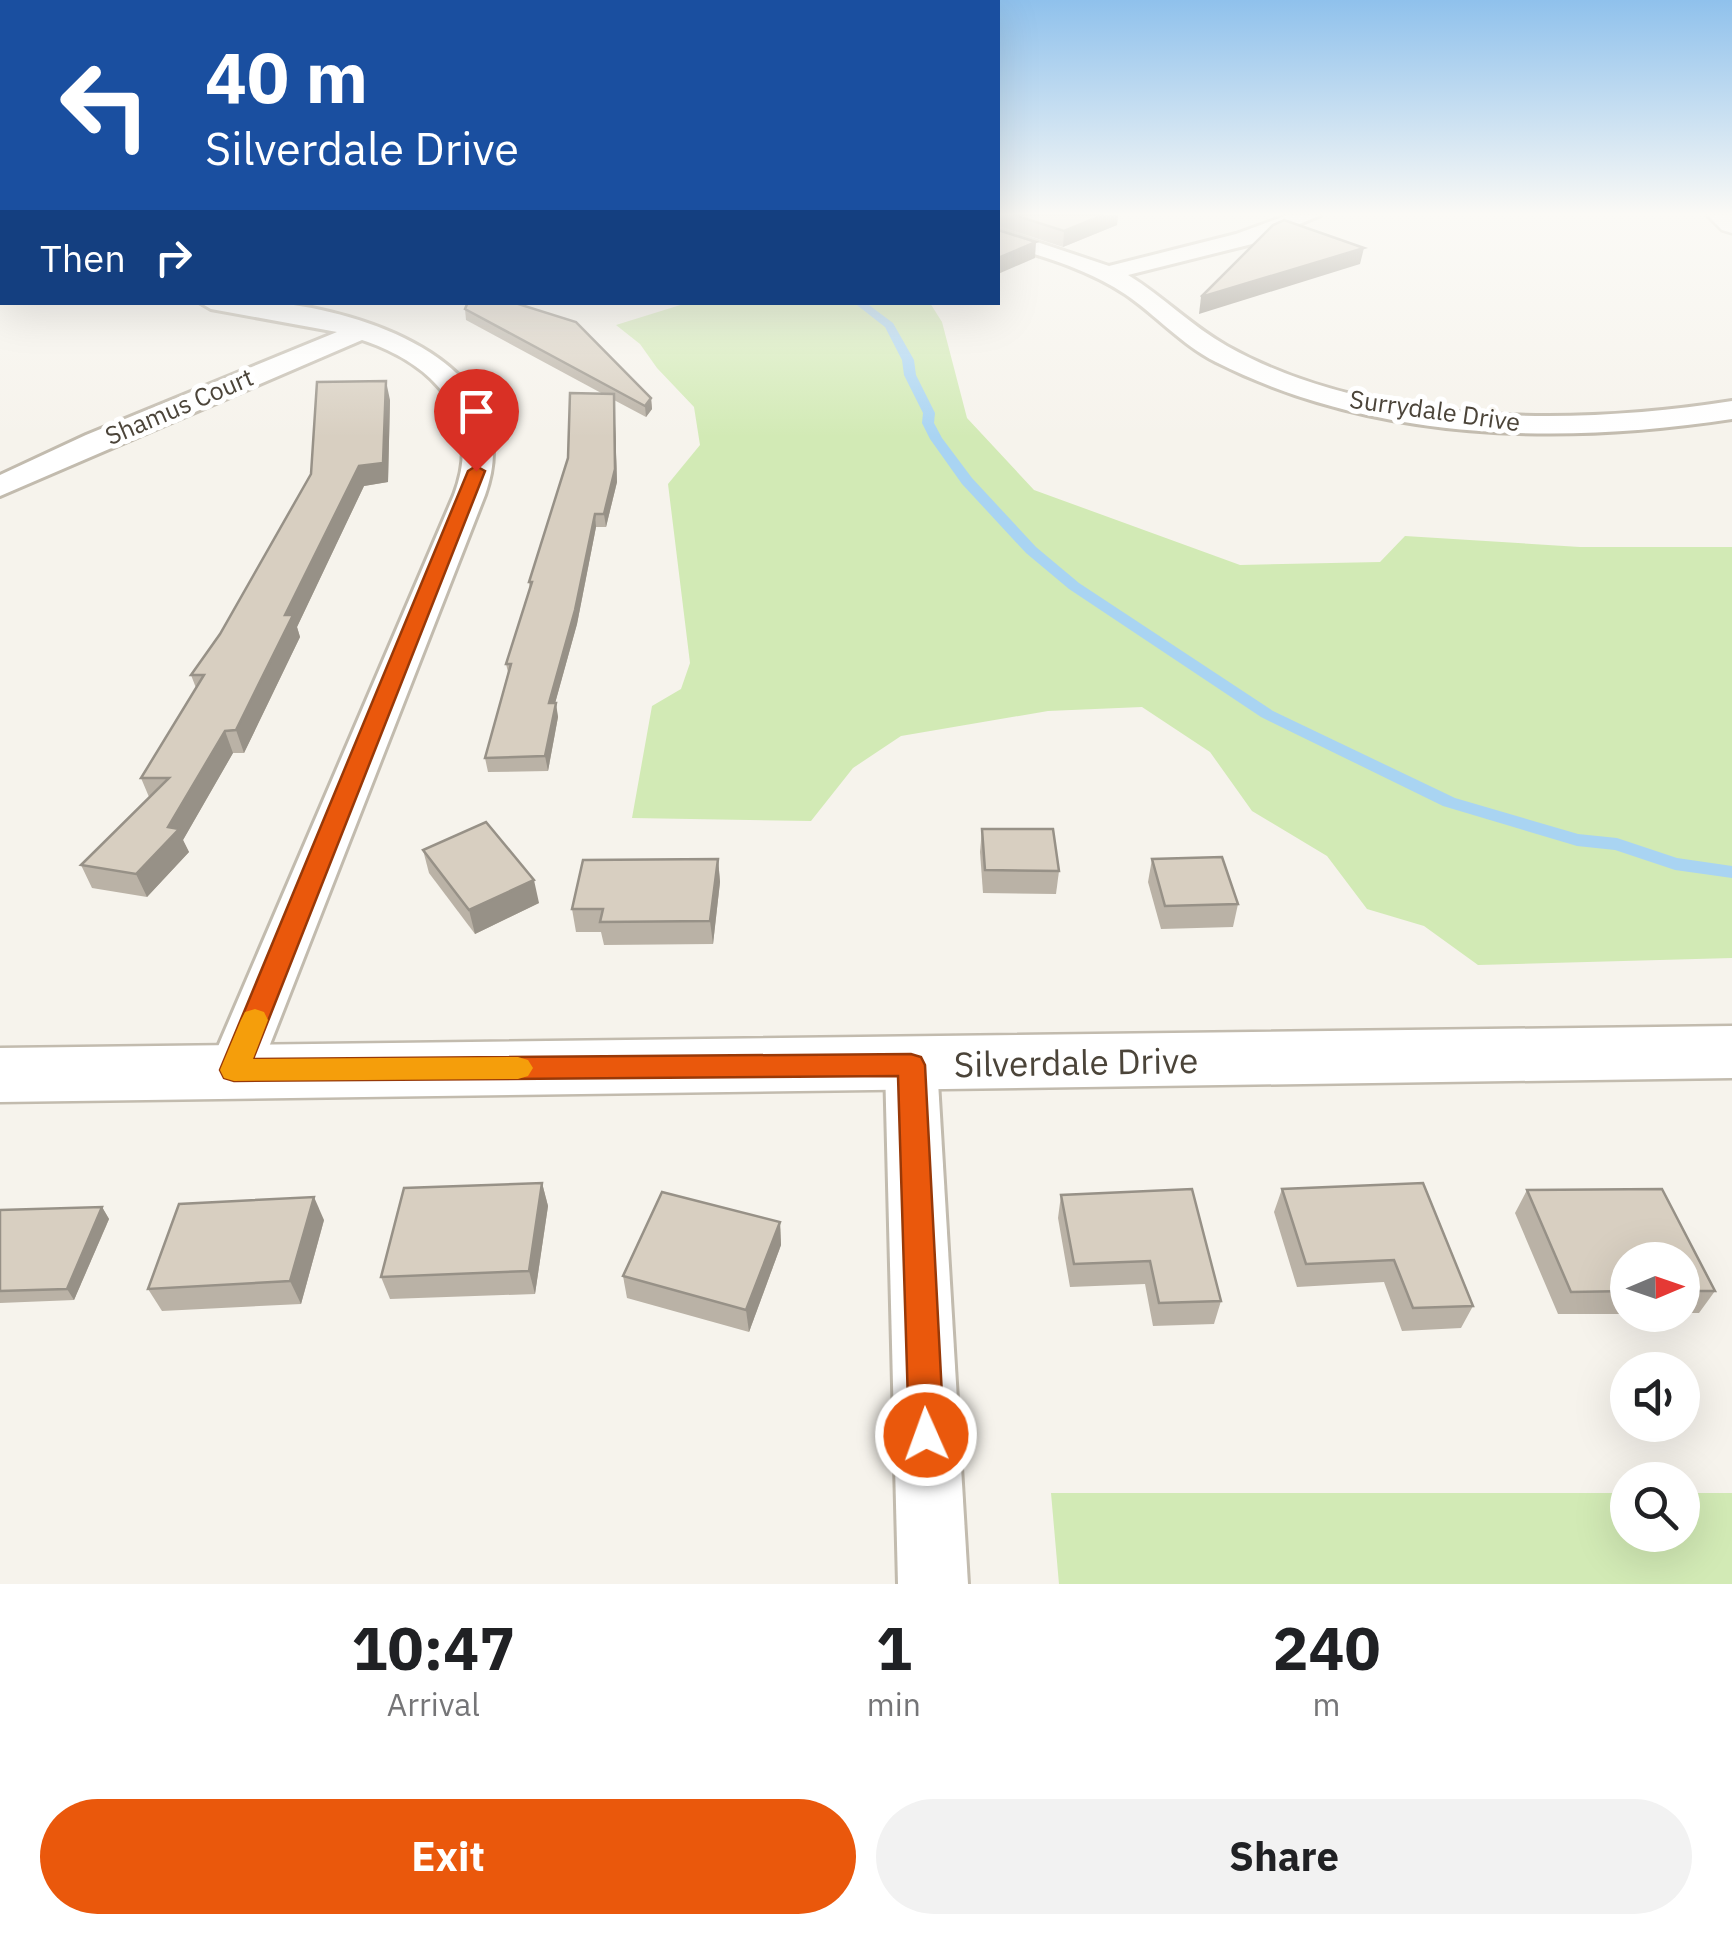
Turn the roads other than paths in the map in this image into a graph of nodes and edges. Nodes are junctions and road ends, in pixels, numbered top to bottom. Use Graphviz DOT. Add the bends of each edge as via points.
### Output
graph roads {
  1 [pos="1134,289"];
  2 [pos="232,305"];
  3 [pos="361,331"];
  4 [pos="1732,410"];
  5 [pos="0,488"];
  6 [pos="1732,1052"];
  7 [pos="911,1065"];
  8 [pos="234,1070"];
  9 [pos="0,1075"];
  10 [pos="933,1584"];
  1 -- 4 [label="street, Surrydale Drive" via="1194,339 1229,358 1373,405 1590,426"];
  2 -- 3 [label="street"];
  3 -- 5 [label="street, Shamus Court"];
  3 -- 8 [label="street" via="398,344 448,376 467,400 477,430 476,471"];
  6 -- 7 [label="street, Silverdale Drive"];
  7 -- 8 [label="street, Silverdale Drive"];
  7 -- 10 [label="street"];
  8 -- 9 [label="street, Silverdale Drive"];
}
